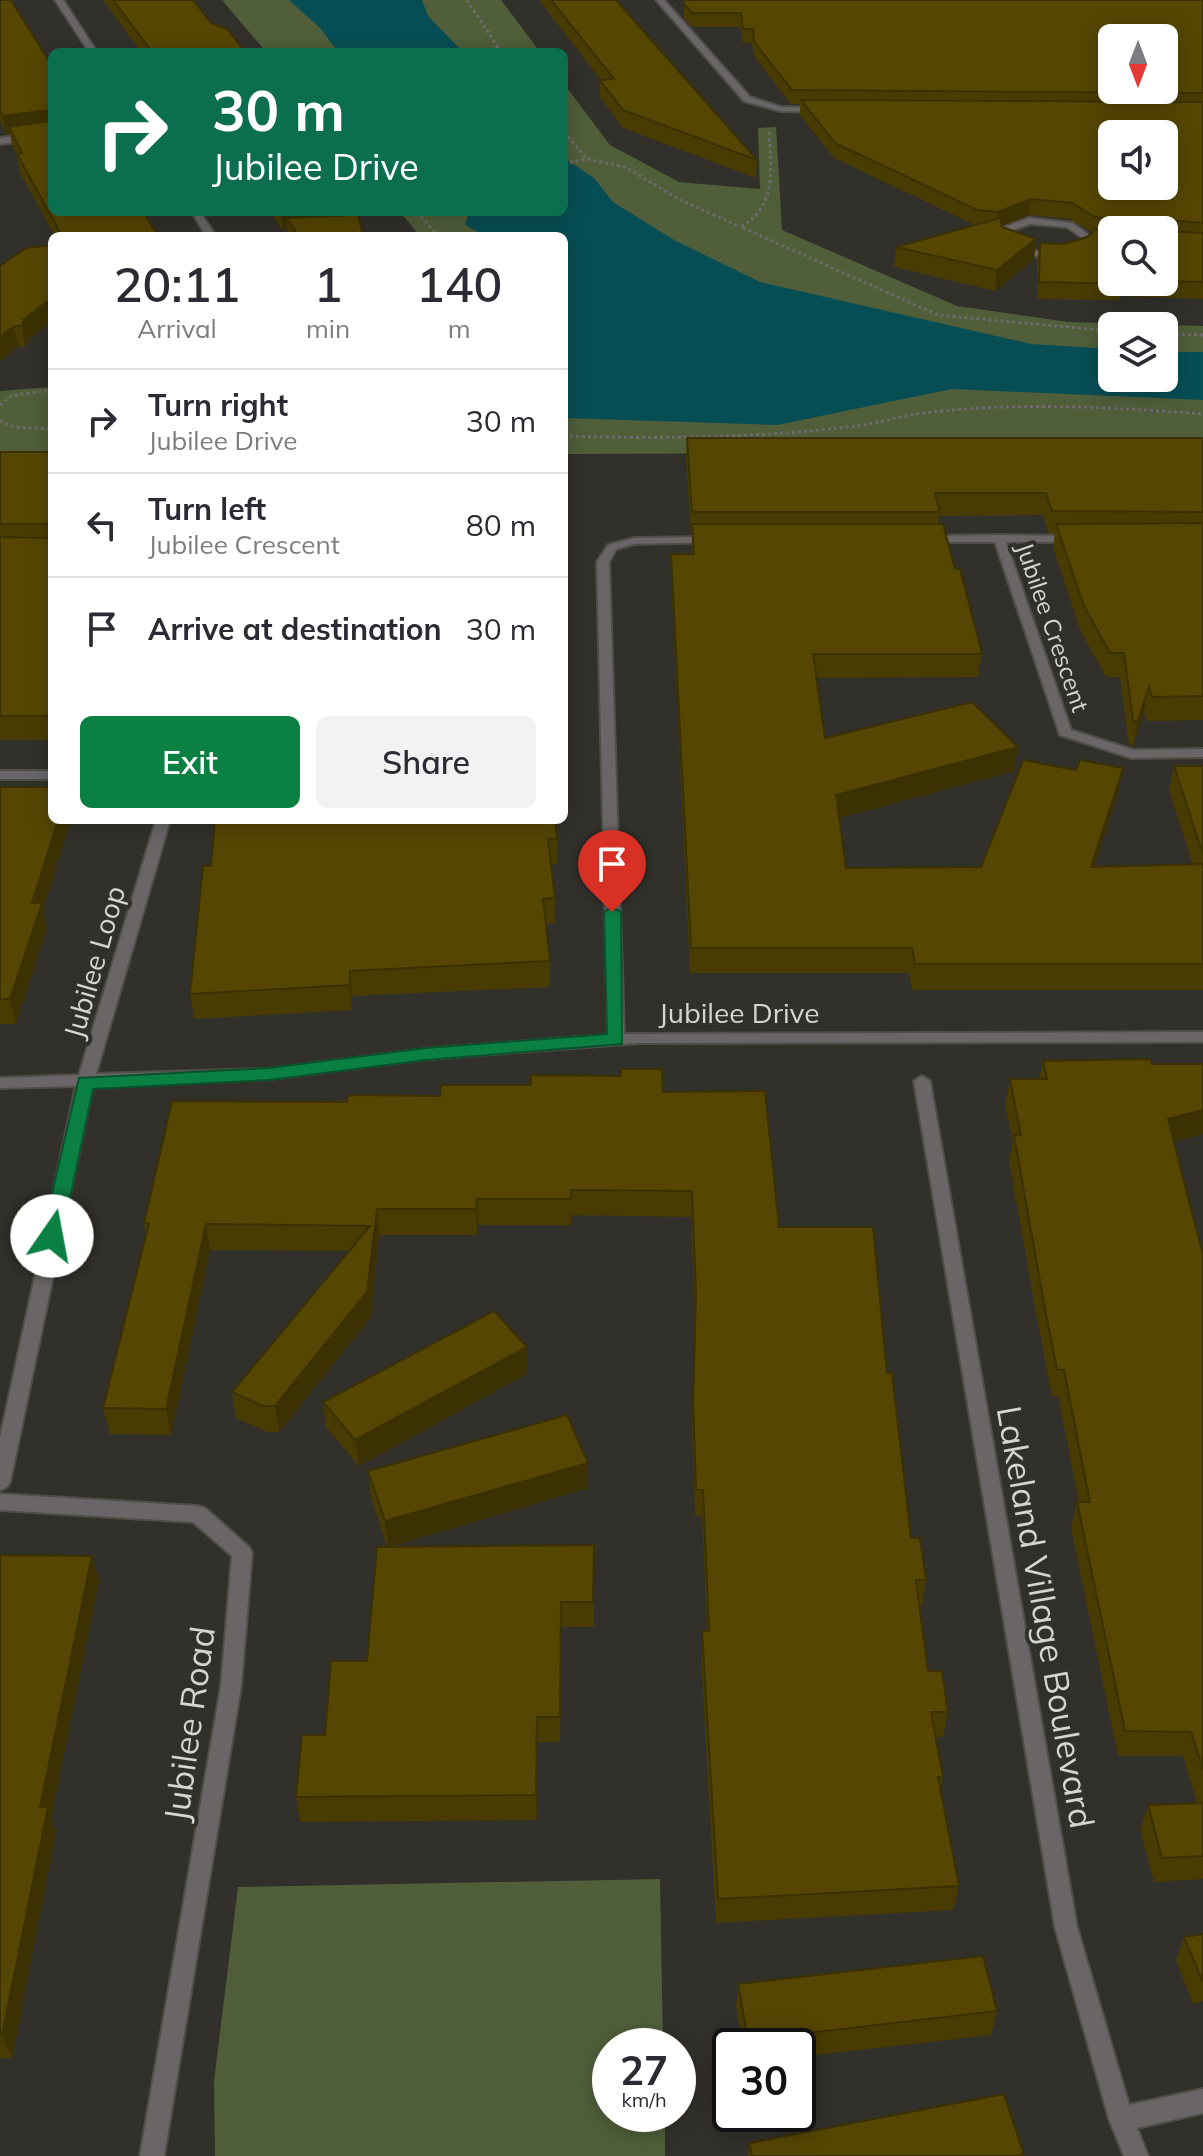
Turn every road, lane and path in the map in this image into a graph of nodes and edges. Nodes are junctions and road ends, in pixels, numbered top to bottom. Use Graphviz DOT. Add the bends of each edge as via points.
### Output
graph roads {
  1 [pos="59,0"];
  2 [pos="467,0"];
  3 [pos="660,0"];
  4 [pos="90,48"];
  5 [pos="498,48"];
  6 [pos="828,110"];
  7 [pos="769,125"];
  8 [pos="48,135"];
  9 [pos="568,137"];
  10 [pos="0,141"];
  11 [pos="587,159"];
  12 [pos="568,163"];
  13 [pos="420,216"];
  14 [pos="741,227"];
  15 [pos="434,232"];
  16 [pos="1095,240"];
  17 [pos="1098,330"];
  18 [pos="1178,334"];
  19 [pos="1203,335"];
  20 [pos="48,391"];
  21 [pos="0,405"];
  22 [pos="1203,414"];
  23 [pos="0,421"];
  24 [pos="48,429"];
  25 [pos="568,436"];
  26 [pos="999,538"];
  27 [pos="904,539"];
  28 [pos="1093,539"];
  29 [pos="729,540"];
  30 [pos="1203,753"];
  31 [pos="0,775"];
  32 [pos="48,775"];
  33 [pos="162,824"];
  34 [pos="1203,1037"];
  35 [pos="616,1040"];
  36 [pos="922,1081"];
  37 [pos="0,1083"];
  38 [pos="85,1083"];
  39 [pos="0,1482"];
  40 [pos="0,1502"];
  41 [pos="1203,2101"];
  42 [pos="1121,2119"];
  43 [pos="152,2156"];
  44 [pos="1136,2156"];
  1 -- 4 [label="street"];
  2 -- 5 [label="path"];
  3 -- 6 [label="street" via="747,99 780,109"];
  7 -- 14 [label="path" via="769,198 754,221"];
  8 -- 10 [label="street"];
  9 -- 11 [label="path"];
  11 -- 12 [label="path"];
  11 -- 14 [label="path" via="625,167 680,200"];
  13 -- 15 [label="path"];
  14 -- 17 [label="path" via="938,315"];
  16 -- 16 [label="street" via="1069,225 1043,221 1008,226 1001,236 1024,251 1055,254 1080,250"];
  18 -- 19 [label="path"];
  20 -- 21 [label="path" via="11,396"];
  22 -- 25 [label="path" via="1010,408 922,413 857,426 663,439"];
  23 -- 24 [label="path"];
  26 -- 27 [label="street, Jubilee Crescent"];
  26 -- 28 [label="street, Jubilee Crescent"];
  26 -- 30 [label="street, Jubilee Crescent" via="1065,732 1132,754"];
  29 -- 35 [label="street" via="634,541 612,547 603,562"];
  31 -- 32 [label="street"];
  33 -- 38 [label="street, Jubilee Loop"];
  34 -- 35 [label="street, Jubilee Drive"];
  35 -- 38 [label="street, Jubilee Drive" via="426,1054 269,1074"];
  36 -- 42 [label="street, Lakeland Village Boulevard" via="1066,1927"];
  37 -- 38 [label="street, Jubilee Loop"];
  38 -- 39 [label="street"];
  40 -- 43 [label="street, Jubilee Road" via="198,1514 242,1553 231,1686"];
  41 -- 42 [label="street"];
  42 -- 44 [label="street, Lakeland Village Boulevard"];
}
